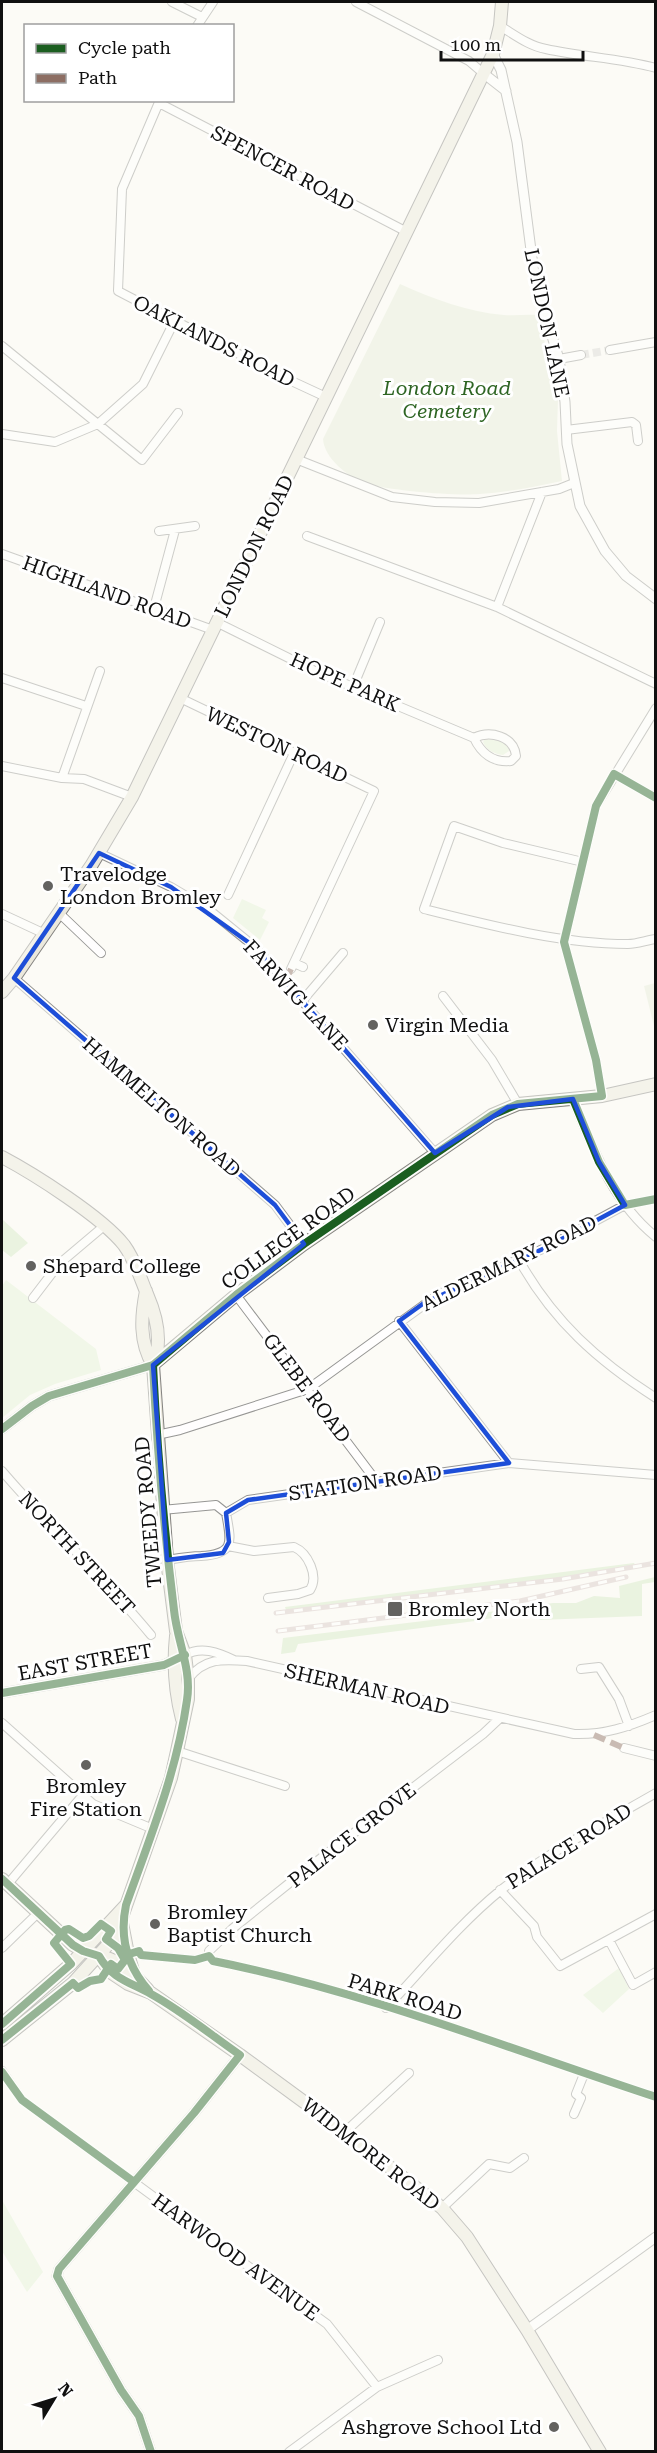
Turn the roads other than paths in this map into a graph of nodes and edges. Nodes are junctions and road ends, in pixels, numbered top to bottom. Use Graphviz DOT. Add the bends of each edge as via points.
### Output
graph roads {
  1 [pos="172,2"];
  2 [pos="213,2"];
  3 [pos="356,2"];
  4 [pos="502,2"];
  5 [pos="202,17"];
  6 [pos="198,24"];
  7 [pos="500,26"];
  8 [pos="493,54"];
  9 [pos="656,68"];
  10 [pos="481,79"];
  11 [pos="506,91"];
  12 [pos="160,102"];
  13 [pos="407,232"];
  14 [pos="174,322"];
  15 [pos="656,342"];
  16 [pos="2,346"];
  17 [pos="610,350"];
  18 [pos="581,355"];
  19 [pos="559,358"];
  20 [pos="326,397"];
  21 [pos="178,413"];
  22 [pos="98,424"];
  23 [pos="566,430"];
  24 [pos="2,434"];
  25 [pos="638,441"];
  26 [pos="296,459"];
  27 [pos="574,483"];
  28 [pos="542,492"];
  29 [pos="195,526"];
  30 [pos="159,531"];
  31 [pos="175,531"];
  32 [pos="307,536"];
  33 [pos="2,554"];
  34 [pos="656,599"];
  35 [pos="497,607"];
  36 [pos="154,608"];
  37 [pos="380,622"];
  38 [pos="215,626"];
  39 [pos="100,671"];
  40 [pos="2,678"];
  41 [pos="656,684"];
  42 [pos="353,687"];
  43 [pos="180,698"];
  44 [pos="86,706"];
  45 [pos="656,708"];
  46 [pos="474,738"];
  47 [pos="294,753"];
  48 [pos="2,766"];
  49 [pos="614,774"];
  50 [pos="62,778"];
  51 [pos="132,797"];
  52 [pos="656,798"];
  53 [pos="99,853"];
  54 [pos="583,862"];
  55 [pos="228,895"];
  56 [pos="2,914"];
  57 [pos="59,914"];
  58 [pos="45,934"];
  59 [pos="565,938"];
  60 [pos="656,939"];
  61 [pos="101,953"];
  62 [pos="343,953"];
  63 [pos="303,967"];
  64 [pos="14,978"];
  65 [pos="2,992"];
  66 [pos="443,996"];
  67 [pos="303,1000"];
  68 [pos="656,1084"];
  69 [pos="602,1096"];
  70 [pos="573,1099"];
  71 [pos="518,1104"];
  72 [pos="435,1153"];
  73 [pos="2,1157"];
  74 [pos="656,1199"];
  75 [pos="625,1205"];
  76 [pos="104,1226"];
  77 [pos="656,1237"];
  78 [pos="304,1244"];
  79 [pos="519,1260"];
  80 [pos="146,1291"];
  81 [pos="236,1295"];
  82 [pos="33,1298"];
  83 [pos="399,1321"];
  84 [pos="157,1328"];
  85 [pos="182,1341"];
  86 [pos="153,1365"];
  87 [pos="308,1389"];
  88 [pos="656,1398"];
  89 [pos="2,1429"];
  90 [pos="157,1435"];
  91 [pos="509,1463"];
  92 [pos="2,1471"];
  93 [pos="656,1475"];
  94 [pos="377,1482"];
  95 [pos="162,1510"];
  96 [pos="226,1513"];
  97 [pos="228,1546"];
  98 [pos="167,1560"];
  99 [pos="268,1598"];
  100 [pos="151,1635"];
  101 [pos="184,1655"];
  102 [pos="234,1660"];
  103 [pos="581,1669"];
  104 [pos="188,1679"];
  105 [pos="2,1693"];
  106 [pos="656,1715"];
  107 [pos="500,1719"];
  108 [pos="182,1722"];
  109 [pos="2,1724"];
  110 [pos="629,1726"];
  111 [pos="624,1748"];
  112 [pos="177,1751"];
  113 [pos="656,1756"];
  114 [pos="285,1786"];
  115 [pos="656,1792"];
  116 [pos="82,1795"];
  117 [pos="153,1829"];
  118 [pos="4,1882"];
  119 [pos="500,1890"];
  120 [pos="126,1905"];
  121 [pos="38,1913"];
  122 [pos="656,1914"];
  123 [pos="122,1923"];
  124 [pos="609,1940"];
  125 [pos="2,1948"];
  126 [pos="82,1952"];
  127 [pos="141,1955"];
  128 [pos="99,1956"];
  129 [pos="209,1956"];
  130 [pos="656,1972"];
  131 [pos="134,1974"];
  132 [pos="151,1993"];
  133 [pos="386,2008"];
  134 [pos="2,2024"];
  135 [pos="2,2040"];
  136 [pos="240,2055"];
  137 [pos="2,2071"];
  138 [pos="409,2073"];
  139 [pos="584,2074"];
  140 [pos="656,2097"];
  141 [pos="574,2114"];
  142 [pos="345,2132"];
  143 [pos="524,2158"];
  144 [pos="134,2182"];
  145 [pos="442,2208"];
  146 [pos="656,2237"];
  147 [pos="527,2330"];
  148 [pos="438,2360"];
  149 [pos="377,2387"];
  150 [pos="151,2451"];
  151 [pos="289,2451"];
  152 [pos="600,2451"];
  1 -- 5 [label="street"];
  2 -- 5 [label="street"];
  3 -- 10 [label="street" via="469,61"];
  4 -- 7 [label="main road, LONDON ROAD"];
  5 -- 6 [label="street"];
  7 -- 8 [label="main road, LONDON ROAD"];
  7 -- 9 [label="street" via="545,49"];
  8 -- 10 [label="main road, LONDON ROAD"];
  8 -- 11 [label="street, LONDON LANE"];
  10 -- 11 [label="street"];
  10 -- 13 [label="main road, LONDON ROAD"];
  11 -- 19 [label="street, LONDON LANE" via="517,142 535,281"];
  12 -- 13 [label="street, SPENCER ROAD"];
  12 -- 14 [label="street, OAKLANDS ROAD" via="122,189 118,291"];
  13 -- 20 [label="main road, LONDON ROAD"];
  14 -- 20 [label="street, OAKLANDS ROAD"];
  14 -- 22 [label="street" via="143,384"];
  15 -- 17 [label="street"];
  16 -- 22 [label="street"];
  18 -- 19 [label="street"];
  19 -- 23 [label="street, LONDON LANE"];
  20 -- 26 [label="main road, LONDON ROAD"];
  21 -- 22 [label="street" via="142,460"];
  22 -- 24 [label="street" via="55,442"];
  23 -- 25 [label="street" via="632,422"];
  23 -- 27 [label="street, LONDON LANE"];
  26 -- 28 [label="street" via="392,497 479,503"];
  26 -- 38 [label="main road, LONDON ROAD"];
  27 -- 28 [label="street"];
  27 -- 34 [label="street, LONDON LANE" via="580,506 605,551 626,576"];
  28 -- 35 [label="street"];
  29 -- 31 [label="street"];
  30 -- 31 [label="street"];
  31 -- 36 [label="street"];
  32 -- 35 [label="street"];
  33 -- 36 [label="street, HIGHLAND ROAD"];
  35 -- 41 [label="street"];
  36 -- 38 [label="street, HIGHLAND ROAD"];
  37 -- 42 [label="street"];
  38 -- 42 [label="street, HOPE PARK"];
  38 -- 43 [label="main road, LONDON ROAD"];
  39 -- 44 [label="street"];
  40 -- 44 [label="street"];
  42 -- 46 [label="street, HOPE PARK"];
  43 -- 47 [label="street, WESTON ROAD"];
  43 -- 51 [label="main road, LONDON ROAD"];
  44 -- 50 [label="street"];
  45 -- 49 [label="street"];
  46 -- 46 [label="street, HOPE PARK" via="484,734 498,736 513,745 516,756 511,761 494,759 483,752"];
  47 -- 55 [label="street"];
  47 -- 63 [label="street, WESTON ROAD" via="374,791 292,966"];
  48 -- 50 [label="street"];
  49 -- 52 [label="street"];
  49 -- 54 [label="street" via="596,806"];
  50 -- 51 [label="street" via="84,779"];
  51 -- 53 [label="main road, LONDON ROAD"];
  53 -- 57 [label="main road, LONDON ROAD"];
  53 -- 67 [label="street, FARWIG LANE" via="171,886 208,909 255,947"];
  54 -- 59 [label="street"];
  54 -- 59 [label="street" via="503,843 454,825 424,909"];
  56 -- 58 [label="street"];
  57 -- 58 [label="main road, LONDON ROAD"];
  57 -- 61 [label="street"];
  58 -- 64 [label="main road, LONDON ROAD"];
  59 -- 60 [label="street" via="630,944"];
  59 -- 69 [label="street"];
  62 -- 67 [label="street"];
  64 -- 65 [label="main road, LONDON ROAD"];
  64 -- 78 [label="street, HAMMELTON ROAD" via="274,1205"];
  66 -- 71 [label="street" via="492,1060"];
  67 -- 72 [label="street, FARWIG LANE"];
  68 -- 69 [label="main road, COLLEGE ROAD"];
  69 -- 70 [label="main road, COLLEGE ROAD"];
  70 -- 71 [label="main road, COLLEGE ROAD"];
  70 -- 75 [label="street" via="599,1162"];
  71 -- 72 [label="main road, COLLEGE ROAD" via="492,1114"];
  72 -- 78 [label="main road, COLLEGE ROAD"];
  73 -- 76 [label="main road, TWEEDY ROAD"];
  74 -- 75 [label="street, ALDERMARY ROAD"];
  75 -- 77 [label="street"];
  75 -- 79 [label="street, ALDERMARY ROAD"];
  76 -- 80 [label="main road, TWEEDY ROAD" via="125,1246"];
  76 -- 82 [label="street" via="59,1264"];
  78 -- 81 [label="main road, COLLEGE ROAD"];
  79 -- 83 [label="street, ALDERMARY ROAD" via="439,1294"];
  79 -- 88 [label="street" via="573,1335"];
  80 -- 84 [label="main road, TWEEDY ROAD"];
  80 -- 86 [label="main road, TWEEDY ROAD" via="141,1316 145,1353"];
  81 -- 85 [label="main road, COLLEGE ROAD"];
  81 -- 87 [label="street, GLEBE ROAD"];
  83 -- 87 [label="street, ALDERMARY ROAD"];
  83 -- 91 [label="street"];
  84 -- 85 [label="main road" via="167,1338"];
  84 -- 86 [label="main road, TWEEDY ROAD" via="159,1351"];
  85 -- 86 [label="main road, COLLEGE ROAD"];
  86 -- 89 [label="street, COLLEGE ROAD" via="49,1395"];
  86 -- 90 [label="main road, TWEEDY ROAD"];
  87 -- 90 [label="street, ALDERMARY ROAD"];
  87 -- 94 [label="street, GLEBE ROAD"];
  90 -- 95 [label="main road, TWEEDY ROAD"];
  91 -- 93 [label="street, STATION ROAD"];
  91 -- 94 [label="street, STATION ROAD"];
  92 -- 100 [label="street, NORTH STREET"];
  94 -- 96 [label="street, STATION ROAD" via="248,1500"];
  95 -- 96 [label="street" via="211,1504"];
  95 -- 98 [label="main road, TWEEDY ROAD"];
  96 -- 97 [label="street"];
  97 -- 98 [label="street" via="219,1555"];
  97 -- 99 [label="street" via="254,1551 294,1546 306,1557 314,1578 310,1590"];
  98 -- 101 [label="main road, TWEEDY ROAD" via="176,1631"];
  101 -- 102 [label="street, SHERMAN ROAD" via="216,1652"];
  101 -- 104 [label="main road, TWEEDY ROAD"];
  101 -- 105 [label="street, EAST STREET" via="164,1665"];
  101 -- 108 [label="main road, TWEEDY ROAD" via="176,1692"];
  102 -- 104 [label="street, SHERMAN ROAD" via="210,1660"];
  102 -- 107 [label="street, SHERMAN ROAD"];
  103 -- 110 [label="street" via="599,1667 619,1699"];
  104 -- 108 [label="main road, TWEEDY ROAD"];
  106 -- 110 [label="street, SHERMAN ROAD"];
  107 -- 110 [label="street, SHERMAN ROAD" via="574,1734 594,1735"];
  107 -- 129 [label="street, PALACE GROVE" via="232,1929 209,1951"];
  108 -- 112 [label="main road, TWEEDY ROAD"];
  109 -- 116 [label="street"];
  111 -- 113 [label="street"];
  112 -- 114 [label="street"];
  112 -- 117 [label="main road, TWEEDY ROAD"];
  115 -- 119 [label="street, PALACE ROAD"];
  116 -- 117 [label="street" via="93,1804"];
  116 -- 118 [label="street"];
  117 -- 120 [label="main road, TWEEDY ROAD"];
  118 -- 121 [label="main road, WIDMORE ROAD"];
  119 -- 124 [label="street" via="534,1926 537,1937 560,1966"];
  119 -- 133 [label="street, PALACE ROAD"];
  120 -- 123 [label="main road, TWEEDY ROAD"];
  120 -- 126 [label="main road, TWEEDY ROAD"];
  121 -- 125 [label="street"];
  121 -- 126 [label="main road, WIDMORE ROAD"];
  122 -- 124 [label="street"];
  123 -- 128 [label="main road, TWEEDY ROAD" via="112,1943"];
  123 -- 131 [label="main road"];
  124 -- 130 [label="street" via="633,1985"];
  126 -- 128 [label="main road, WIDMORE ROAD"];
  126 -- 134 [label="main road, TWEEDY ROAD"];
  127 -- 129 [label="street, PARK ROAD" via="195,1960"];
  128 -- 131 [label="main road, WIDMORE ROAD"];
  128 -- 132 [label="main road, WIDMORE ROAD" via="117,1977"];
  128 -- 135 [label="main road, TWEEDY ROAD" via="65,1990"];
  129 -- 133 [label="street, PARK ROAD" via="213,1961 273,1974"];
  131 -- 132 [label="main road, WIDMORE ROAD"];
  132 -- 136 [label="main road, WIDMORE ROAD"];
  133 -- 139 [label="street, PARK ROAD"];
  136 -- 142 [label="main road, WIDMORE ROAD"];
  136 -- 144 [label="street"];
  137 -- 144 [label="street, HARWOOD AVENUE" via="22,2100"];
  138 -- 142 [label="street"];
  139 -- 140 [label="street, PARK ROAD"];
  139 -- 141 [label="street"];
  142 -- 145 [label="main road, WIDMORE ROAD"];
  143 -- 145 [label="street" via="510,2168 489,2164"];
  144 -- 149 [label="street, HARWOOD AVENUE" via="327,2324"];
  144 -- 150 [label="street" via="57,2276 139,2416"];
  145 -- 147 [label="main road, WIDMORE ROAD" via="467,2237"];
  146 -- 147 [label="street"];
  147 -- 152 [label="main road, WIDMORE ROAD"];
  148 -- 149 [label="street"];
  149 -- 151 [label="street"];
}
